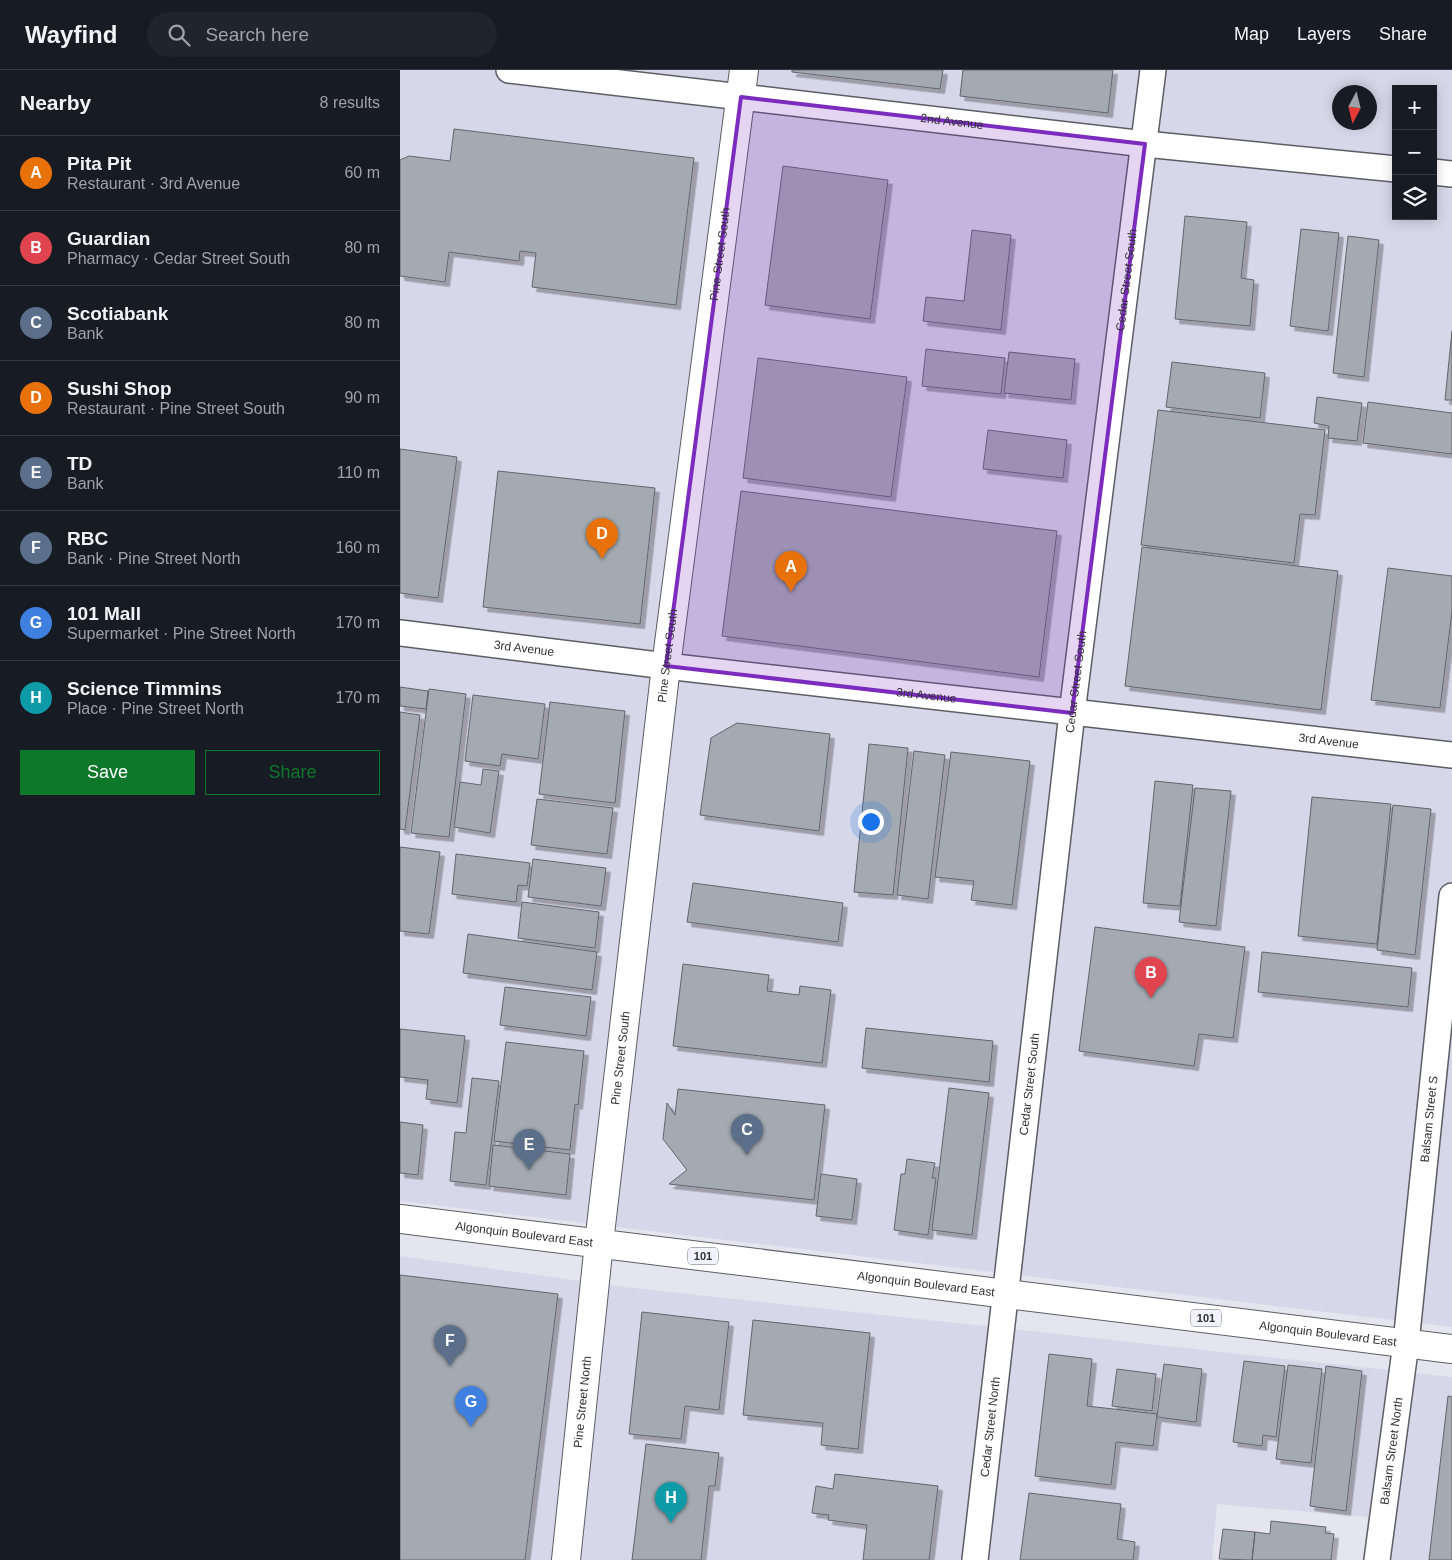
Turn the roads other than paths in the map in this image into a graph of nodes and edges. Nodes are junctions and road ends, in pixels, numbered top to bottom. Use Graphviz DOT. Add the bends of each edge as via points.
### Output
graph roads {
  1 [pos="509,70"];
  2 [pos="744,70"];
  3 [pos="1153,70"];
  4 [pos="741,97"];
  5 [pos="1145,144"];
  6 [pos="1392,169"];
  7 [pos="1437,172"];
  8 [pos="1452,174"];
  9 [pos="400,633"];
  10 [pos="666,666"];
  11 [pos="1072,712"];
  12 [pos="1452,755"];
  13 [pos="1452,896"];
  14 [pos="400,1219"];
  15 [pos="599,1243"];
  16 [pos="1006,1294"];
  17 [pos="1406,1343"];
  18 [pos="1452,1349"];
  19 [pos="566,1560"];
  20 [pos="975,1560"];
  21 [pos="1377,1560"];
  1 -- 4 [label="street, 2nd Avenue"];
  2 -- 4 [label="street, Pine Street South"];
  3 -- 5 [label="street, Cedar Street South"];
  4 -- 5 [label="street, 2nd Avenue"];
  4 -- 10 [label="street, Pine Street South"];
  5 -- 6 [label="street, 2nd Avenue"];
  5 -- 11 [label="street, Cedar Street South"];
  7 -- 8 [label="street"];
  9 -- 10 [label="street, 3rd Avenue"];
  10 -- 11 [label="street, 3rd Avenue"];
  10 -- 15 [label="street, Pine Street South"];
  11 -- 12 [label="street, 3rd Avenue"];
  11 -- 16 [label="street, Cedar Street South"];
  13 -- 17 [label="street, Balsam Street S"];
  14 -- 15 [label="street, Algonquin Boulevard East / 101"];
  15 -- 16 [label="street, Algonquin Boulevard East / 101"];
  15 -- 19 [label="street, Pine Street North"];
  16 -- 17 [label="street, Algonquin Boulevard East / 101"];
  16 -- 20 [label="street, Cedar Street North"];
  17 -- 18 [label="street, Algonquin Boulevard East / 101"];
  17 -- 21 [label="street, Balsam Street North"];
}
